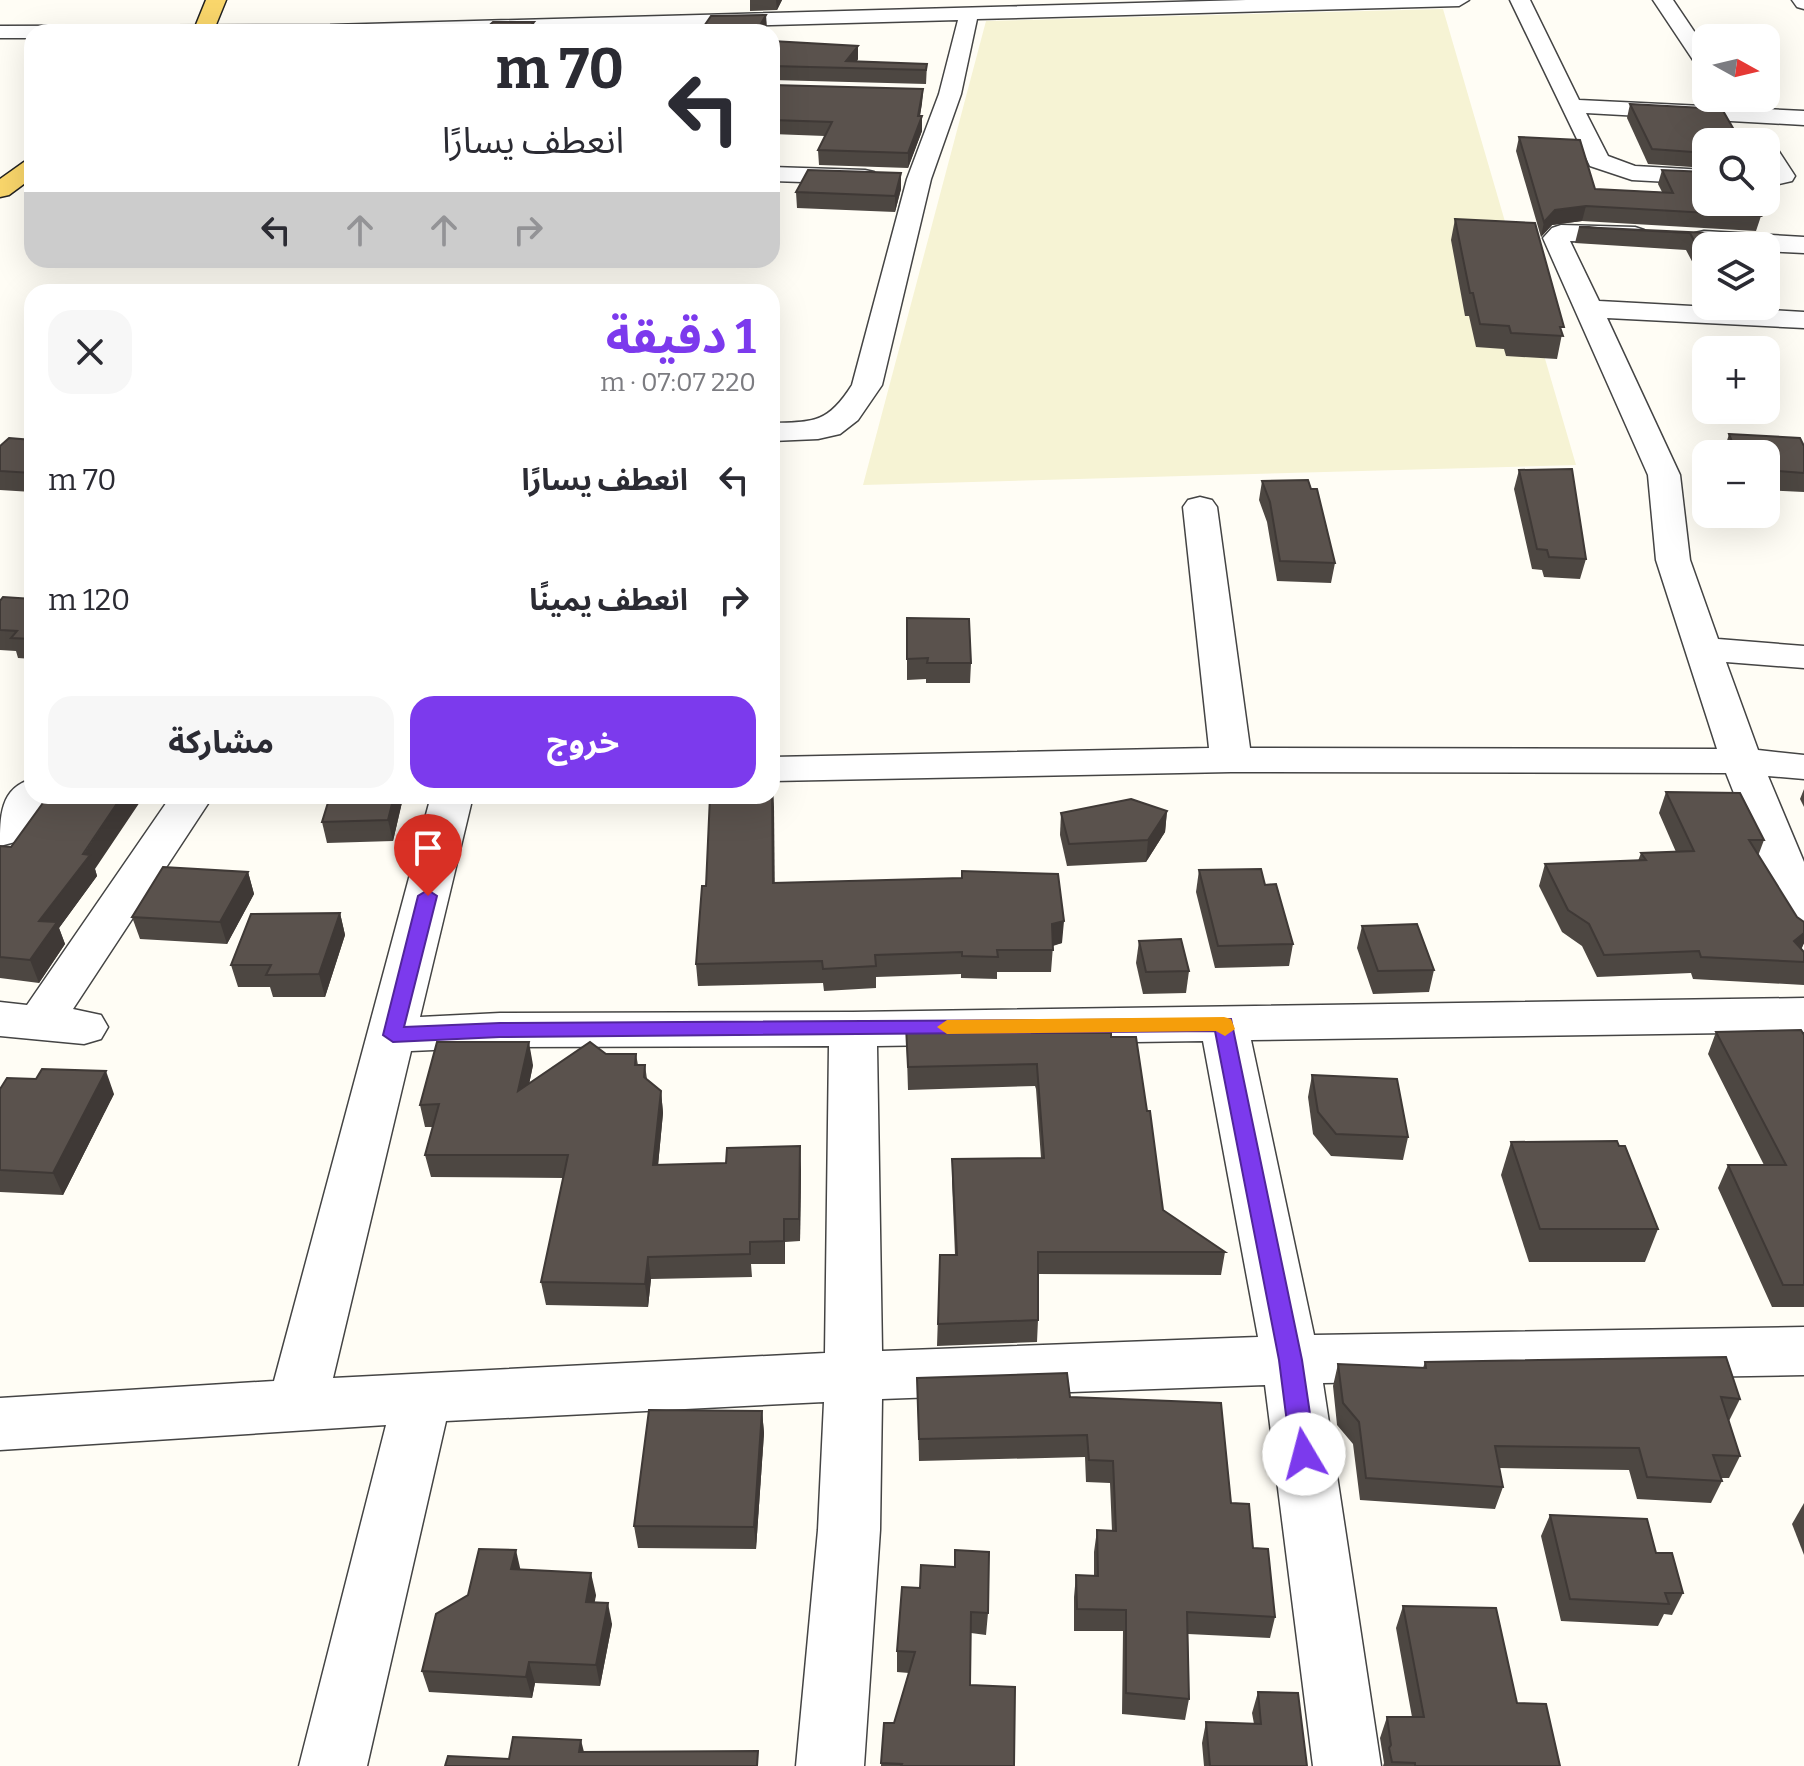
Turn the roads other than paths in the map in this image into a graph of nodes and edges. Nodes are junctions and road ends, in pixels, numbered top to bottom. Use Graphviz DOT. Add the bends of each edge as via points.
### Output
graph roads {
  1 [pos="216,0"];
  2 [pos="1459,0"];
  3 [pos="1520,0"];
  4 [pos="1663,0"];
  5 [pos="969,13"];
  6 [pos="206,24"];
  7 [pos="730,24"];
  8 [pos="0,32"];
  9 [pos="24,32"];
  10 [pos="1692,44"];
  11 [pos="920,93"];
  12 [pos="950,94"];
  13 [pos="1573,106"];
  14 [pos="1692,107"];
  15 [pos="1768,112"];
  16 [pos="1804,118"];
  17 [pos="24,173"];
  18 [pos="780,174"];
  19 [pos="1692,176"];
  20 [pos="919,179"];
  21 [pos="0,190"];
  22 [pos="1804,245"];
  23 [pos="1588,309"];
  24 [pos="1804,320"];
  25 [pos="780,432"];
  26 [pos="1200,507"];
  27 [pos="1703,649"];
  28 [pos="1804,657"];
  29 [pos="1231,760"];
  30 [pos="1741,761"];
  31 [pos="1804,767"];
  32 [pos="780,769"];
  33 [pos="24,802"];
  34 [pos="187,804"];
  35 [pos="450,804"];
  36 [pos="0,833"];
  37 [pos="1802,907"];
  38 [pos="1804,1015"];
  39 [pos="41,1023"];
  40 [pos="1224,1024"];
  41 [pos="853,1029"];
  42 [pos="393,1035"];
  43 [pos="1804,1351"];
  44 [pos="1291,1360"];
  45 [pos="854,1376"];
  46 [pos="422,1398"];
  47 [pos="297,1404"];
  48 [pos="0,1424"];
  49 [pos="333,1766"];
  50 [pos="830,1766"];
  51 [pos="1347,1766"];
  1 -- 6 [label="main road"];
  2 -- 5 [label="street"];
  3 -- 13 [label="street"];
  4 -- 10 [label="street"];
  5 -- 7 [label="street"];
  5 -- 12 [label="street"];
  8 -- 9 [label="street"];
  11 -- 12 [label="street"];
  12 -- 20 [label="street"];
  13 -- 14 [label="street"];
  13 -- 19 [label="street" via="1598,161 1608,167"];
  15 -- 16 [label="street"];
  17 -- 21 [label="main road"];
  18 -- 20 [label="street"];
  20 -- 25 [label="street" via="867,385 852,410 828,429"];
  22 -- 23 [label="street" via="1561,233 1556,238"];
  23 -- 24 [label="street"];
  23 -- 27 [label="street" via="1664,475 1673,560"];
  26 -- 29 [label="street"];
  27 -- 28 [label="street"];
  27 -- 30 [label="street"];
  29 -- 30 [label="street"];
  29 -- 32 [label="street"];
  30 -- 31 [label="street"];
  30 -- 37 [label="street"];
  33 -- 36 [label="street"];
  34 -- 39 [label="street"];
  35 -- 42 [label="street"];
  38 -- 40 [label="street"];
  40 -- 41 [label="street"];
  40 -- 44 [label="street"];
  41 -- 42 [label="street"];
  41 -- 45 [label="street"];
  42 -- 47 [label="street"];
  43 -- 44 [label="street"];
  44 -- 45 [label="street"];
  44 -- 51 [label="street"];
  45 -- 46 [label="street"];
  45 -- 50 [label="street" via="849,1530"];
  46 -- 47 [label="street"];
  46 -- 49 [label="street"];
  47 -- 48 [label="street"];
}
